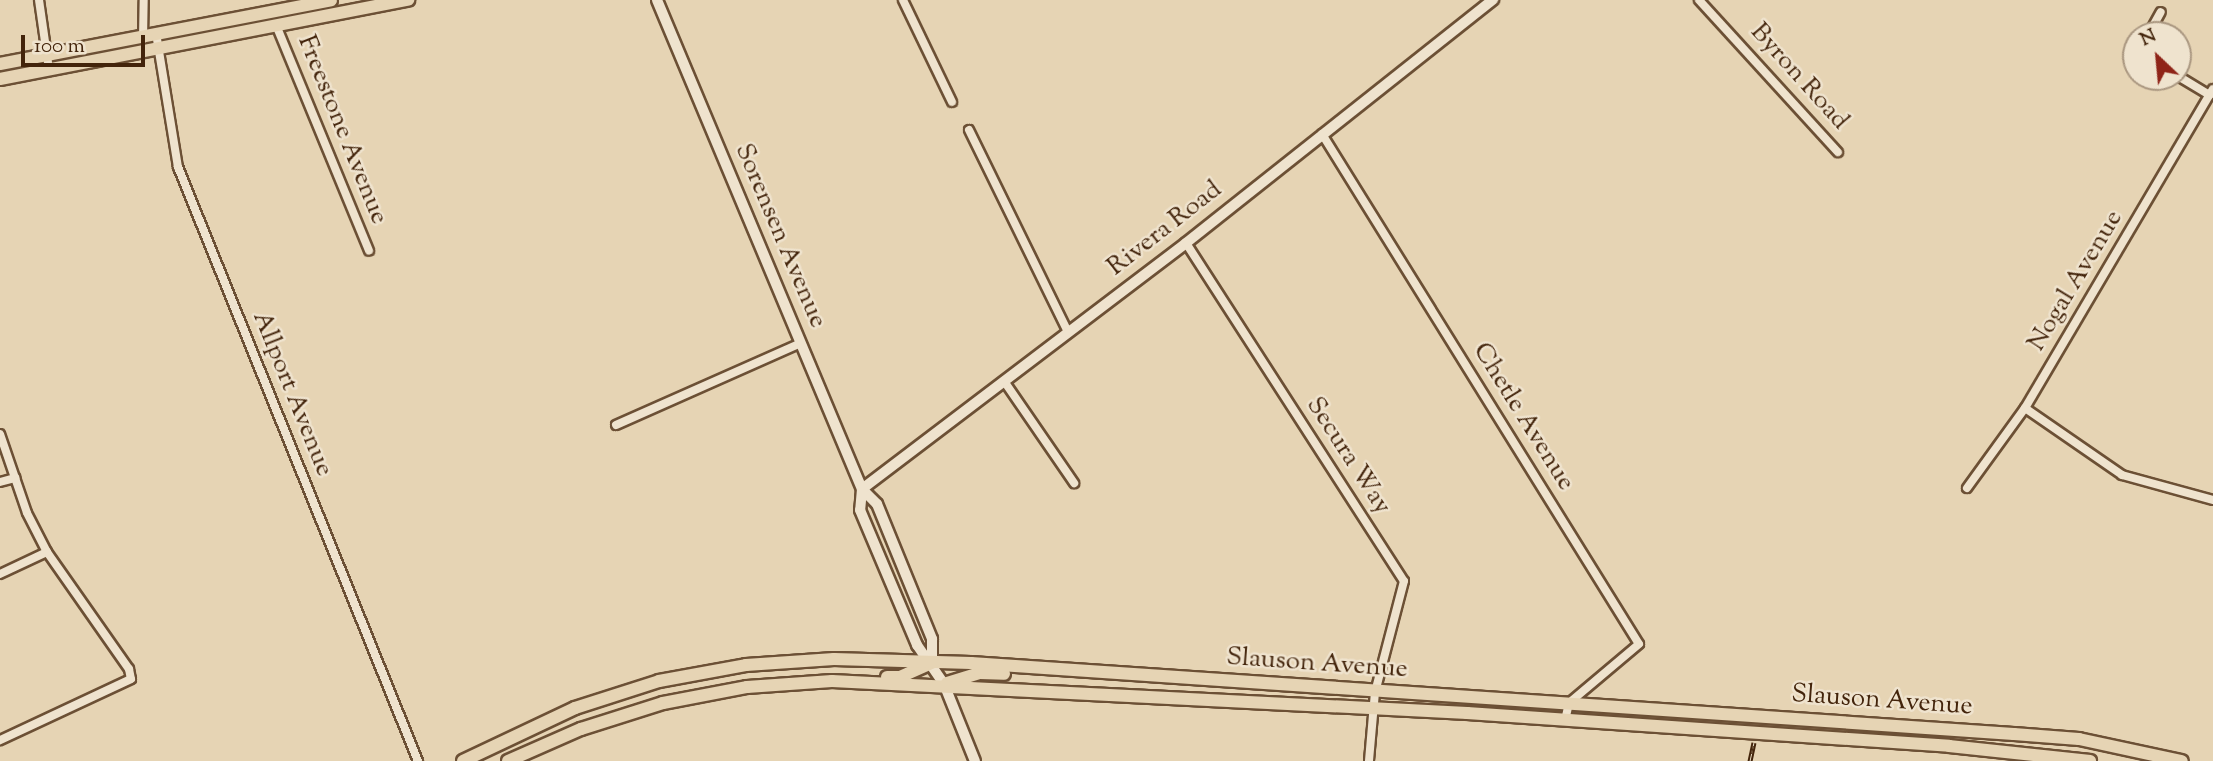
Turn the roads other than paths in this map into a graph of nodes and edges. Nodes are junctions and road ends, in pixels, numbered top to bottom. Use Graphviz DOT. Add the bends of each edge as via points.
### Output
graph roads {
  1 [pos="39,0"];
  2 [pos="144,0"];
  3 [pos="331,0"];
  4 [pos="408,0"];
  5 [pos="657,0"];
  6 [pos="903,0"];
  7 [pos="1493,0"];
  8 [pos="1699,0"];
  9 [pos="2161,12"];
  10 [pos="2156,21"];
  11 [pos="276,25"];
  12 [pos="150,35"];
  13 [pos="158,48"];
  14 [pos="143,51"];
  15 [pos="47,55"];
  16 [pos="0,64"];
  17 [pos="49,69"];
  18 [pos="0,79"];
  19 [pos="2192,83"];
  20 [pos="2211,92"];
  21 [pos="952,102"];
  22 [pos="969,130"];
  23 [pos="1322,134"];
  24 [pos="1838,152"];
  25 [pos="1186,243"];
  26 [pos="369,251"];
  27 [pos="1068,332"];
  28 [pos="801,343"];
  29 [pos="1004,381"];
  30 [pos="2025,408"];
  31 [pos="617,425"];
  32 [pos="0,434"];
  33 [pos="15,478"];
  34 [pos="0,482"];
  35 [pos="1074,483"];
  36 [pos="1967,488"];
  37 [pos="862,489"];
  38 [pos="2213,500"];
  39 [pos="47,552"];
  40 [pos="0,573"];
  41 [pos="932,663"];
  42 [pos="1041,669"];
  43 [pos="818,682"];
  44 [pos="944,684"];
  45 [pos="1375,692"];
  46 [pos="1569,703"];
  47 [pos="1374,709"];
  48 [pos="1564,722"];
  49 [pos="1872,724"];
  50 [pos="1953,729"];
  51 [pos="0,740"];
  52 [pos="1869,743"];
  53 [pos="1949,746"];
  54 [pos="418,761"];
  55 [pos="463,761"];
  56 [pos="508,761"];
  57 [pos="975,761"];
  58 [pos="1369,761"];
  59 [pos="2090,761"];
  60 [pos="2182,761"];
  1 -- 15 [label="street"];
  2 -- 12 [label="street"];
  3 -- 12 [label="main road"];
  4 -- 11 [label="main road"];
  5 -- 28 [label="street, Sorensen Avenue"];
  6 -- 21 [label="street"];
  7 -- 23 [label="street, Rivera Road"];
  8 -- 24 [label="street, Byron Road"];
  9 -- 10 [label="street"];
  11 -- 13 [label="main road"];
  11 -- 26 [label="street, Freestone Avenue"];
  12 -- 13 [label="street, Allport Avenue"];
  12 -- 14 [label="street"];
  12 -- 15 [label="main road"];
  13 -- 14 [label="main road"];
  13 -- 54 [label="street, Allport Avenue" via="178,167"];
  14 -- 17 [label="main road"];
  15 -- 16 [label="main road"];
  15 -- 17 [label="street"];
  17 -- 18 [label="main road"];
  19 -- 20 [label="street"];
  20 -- 30 [label="street, Nogal Avenue"];
  22 -- 27 [label="street"];
  23 -- 25 [label="street, Rivera Road"];
  23 -- 46 [label="street, Chetle Avenue" via="1639,644"];
  25 -- 27 [label="street, Rivera Road"];
  25 -- 45 [label="street, Secura Way" via="1404,581"];
  27 -- 29 [label="street, Rivera Road"];
  28 -- 31 [label="street"];
  28 -- 37 [label="street, Sorensen Avenue"];
  29 -- 35 [label="street"];
  29 -- 37 [label="street, Rivera Road"];
  30 -- 36 [label="street, Nogal Avenue"];
  30 -- 38 [label="street" via="2122,475"];
  32 -- 33 [label="street"];
  33 -- 34 [label="street"];
  33 -- 39 [label="street"];
  37 -- 41 [label="street, Sorensen Avenue" via="860,510 917,645"];
  37 -- 41 [label="street, Sorensen Avenue" via="877,504 933,639"];
  39 -- 40 [label="street"];
  39 -- 51 [label="street" via="129,669 131,679"];
  41 -- 42 [label="main road, Slauson Avenue"];
  41 -- 43 [label="main road" via="900,677 830,676"];
  41 -- 44 [label="street, Sorensen Avenue"];
  41 -- 55 [label="main road, Slauson Avenue" via="806,660 659,681 575,708"];
  42 -- 44 [label="main road" via="1036,674 980,673"];
  42 -- 45 [label="main road, Slauson Avenue"];
  43 -- 44 [label="main road, Slauson Avenue"];
  43 -- 56 [label="main road, Slauson Avenue" via="747,687 663,703 582,729"];
  44 -- 47 [label="main road, Slauson Avenue" via="1069,695"];
  44 -- 57 [label="street, Sorensen Avenue"];
  45 -- 46 [label="main road, Slauson Avenue"];
  45 -- 47 [label="street, Secura Way"];
  46 -- 48 [label="street"];
  46 -- 49 [label="main road, Slauson Avenue"];
  47 -- 48 [label="main road, Slauson Avenue"];
  47 -- 58 [label="street, Secura Way"];
  48 -- 52 [label="main road, Slauson Avenue"];
  49 -- 50 [label="main road, Slauson Avenue"];
  49 -- 52 [label="main road"];
  50 -- 53 [label="main road"];
  50 -- 60 [label="main road, Slauson Avenue" via="2079,739"];
  52 -- 53 [label="main road, Slauson Avenue"];
  53 -- 59 [label="main road, Slauson Avenue"];
}
